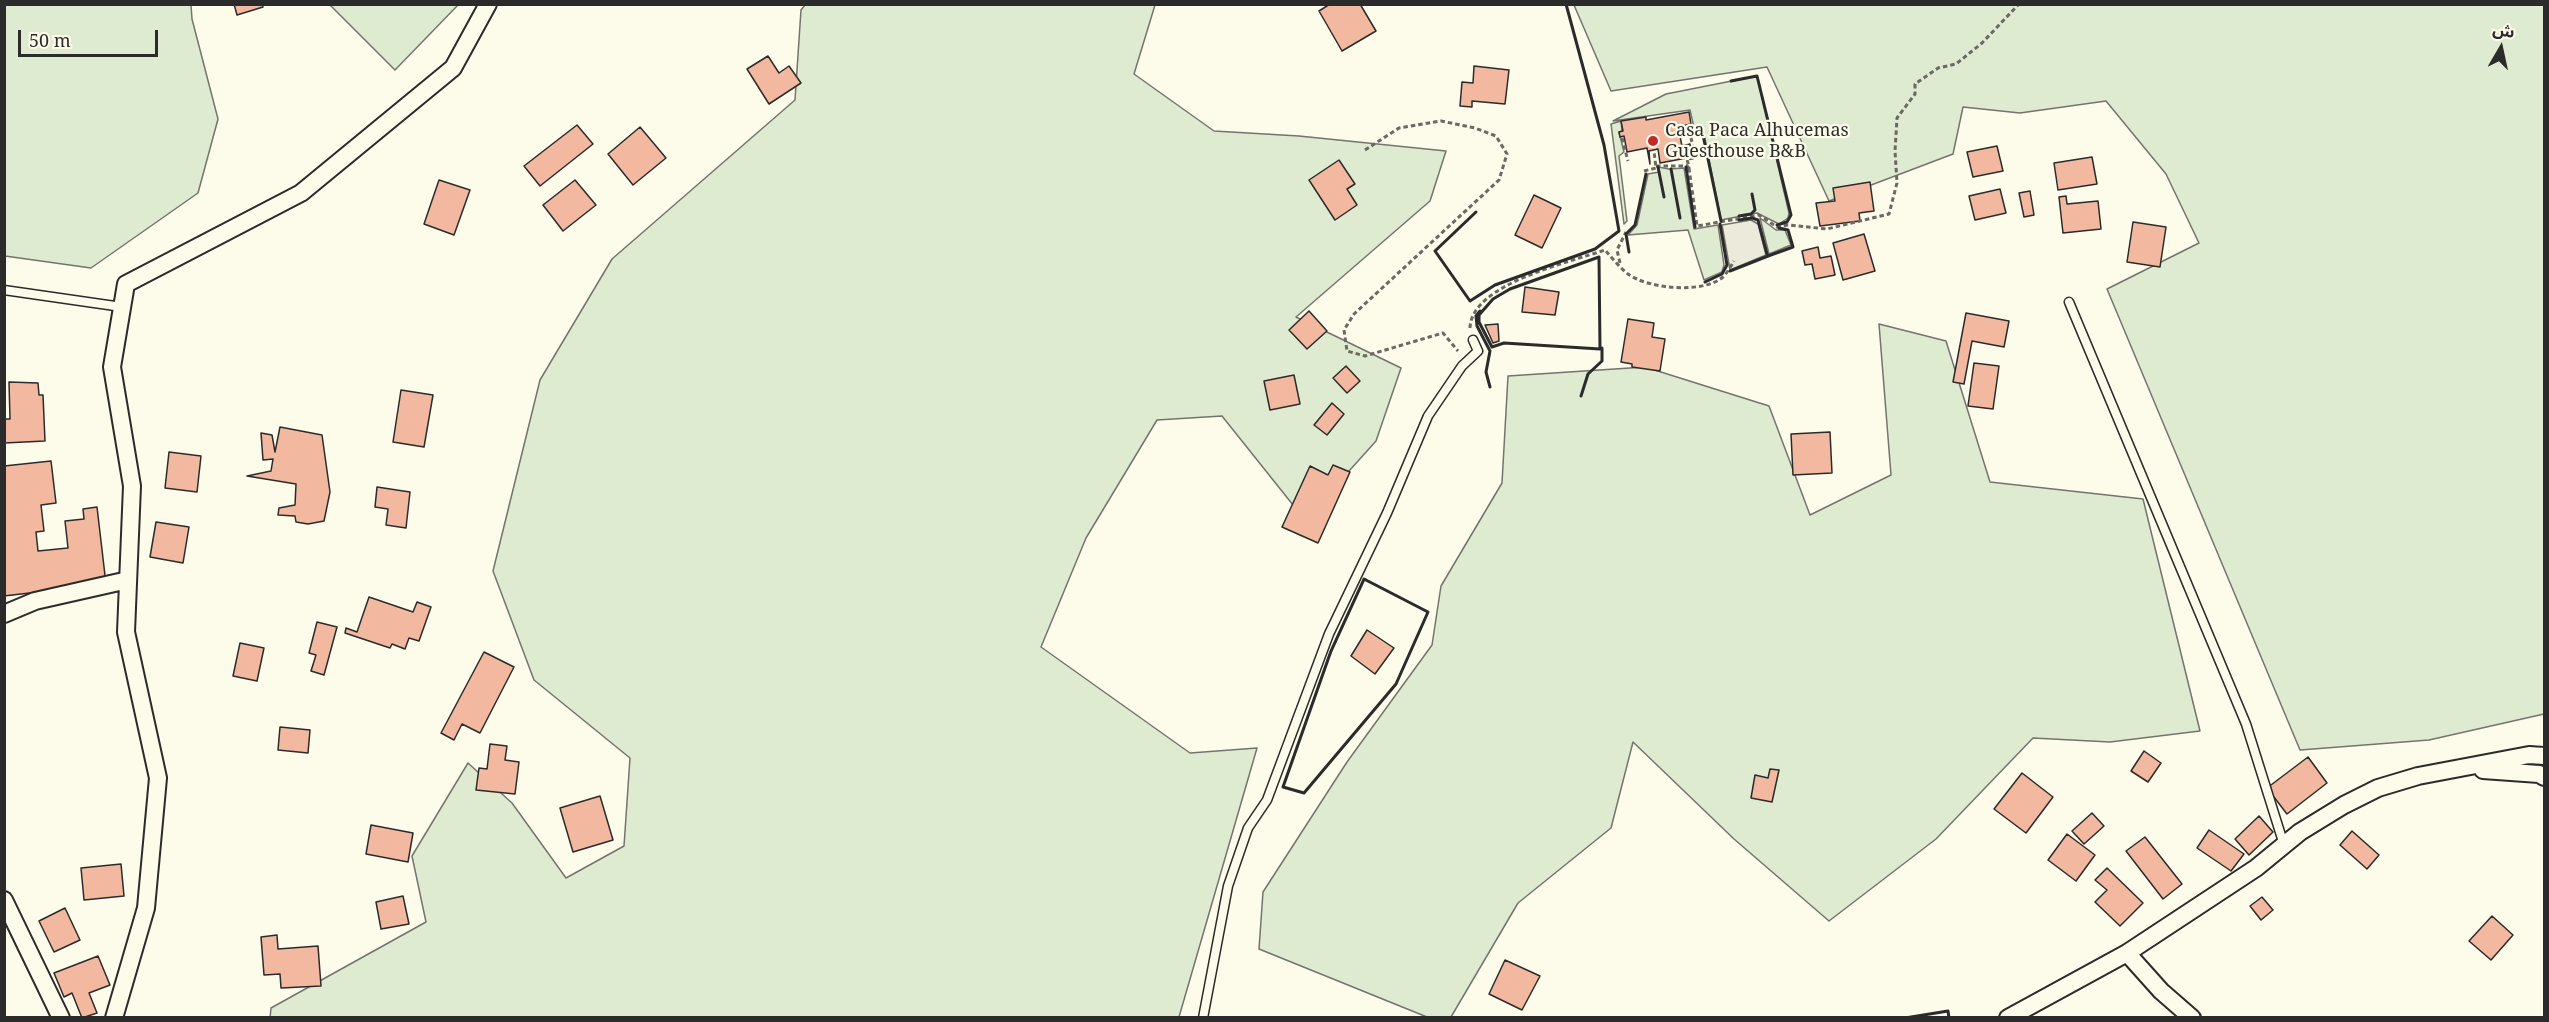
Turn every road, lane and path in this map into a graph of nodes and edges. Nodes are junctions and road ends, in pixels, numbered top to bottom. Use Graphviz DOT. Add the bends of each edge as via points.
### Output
graph roads {
  1 [pos="488,4"];
  2 [pos="2019,4"];
  3 [pos="1689,127"];
  4 [pos="1622,138"];
  5 [pos="1365,150"];
  6 [pos="1654,151"];
  7 [pos="1628,161"];
  8 [pos="1656,166"];
  9 [pos="1689,168"];
  10 [pos="1644,171"];
  11 [pos="1626,232"];
  12 [pos="1734,261"];
  13 [pos="1621,266"];
  14 [pos="4,291"];
  15 [pos="2068,302"];
  16 [pos="122,307"];
  17 [pos="1473,340"];
  18 [pos="1462,366"];
  19 [pos="128,580"];
  20 [pos="4,614"];
  21 [pos="2544,756"];
  22 [pos="2462,768"];
  23 [pos="2544,777"];
  24 [pos="2284,845"];
  25 [pos="4,900"];
  26 [pos="2127,953"];
  27 [pos="61,1017"];
  28 [pos="114,1017"];
  29 [pos="1203,1017"];
  30 [pos="2008,1017"];
  31 [pos="2192,1017"];
  1 -- 16 [label="street" via="453,68 301,193 126,284"];
  2 -- 9 [label="path" via="1956,64 1938,68 1915,84 1915,94 1898,118 1897,183 1889,214 1827,229 1777,227 1759,215 1697,226"];
  3 -- 9 [label="path" via="1695,158 1687,159"];
  4 -- 7 [label="path"];
  5 -- 18 [label="path" via="1399,128 1441,120 1496,136 1507,154 1499,180 1354,314 1344,330 1347,351 1365,356 1443,333 1461,354"];
  6 -- 8 [label="path"];
  8 -- 9 [label="path"];
  8 -- 10 [label="path"];
  11 -- 13 [label="path" via="1617,250"];
  12 -- 13 [label="path" via="1723,277 1691,287 1661,286 1629,274"];
  13 -- 17 [label="path" via="1605,250 1515,281 1475,308 1470,318"];
  14 -- 16 [label="lane"];
  15 -- 24 [label="lane" via="2246,724"];
  16 -- 19 [label="street" via="112,367 132,486"];
  17 -- 18 [label="lane" via="1478,351"];
  18 -- 29 [label="lane" via="1428,416 1329,634 1267,800 1248,828 1228,886"];
  19 -- 20 [label="street" via="35,601"];
  19 -- 28 [label="street" via="126,632 158,778 146,908"];
  21 -- 22 [label="street" via="2529,755"];
  22 -- 23 [label="street"];
  22 -- 24 [label="street" via="2378,788 2344,805"];
  24 -- 26 [label="street" via="2256,868"];
  25 -- 27 [label="street"];
  26 -- 30 [label="street"];
  26 -- 31 [label="street" via="2161,991"];
}
